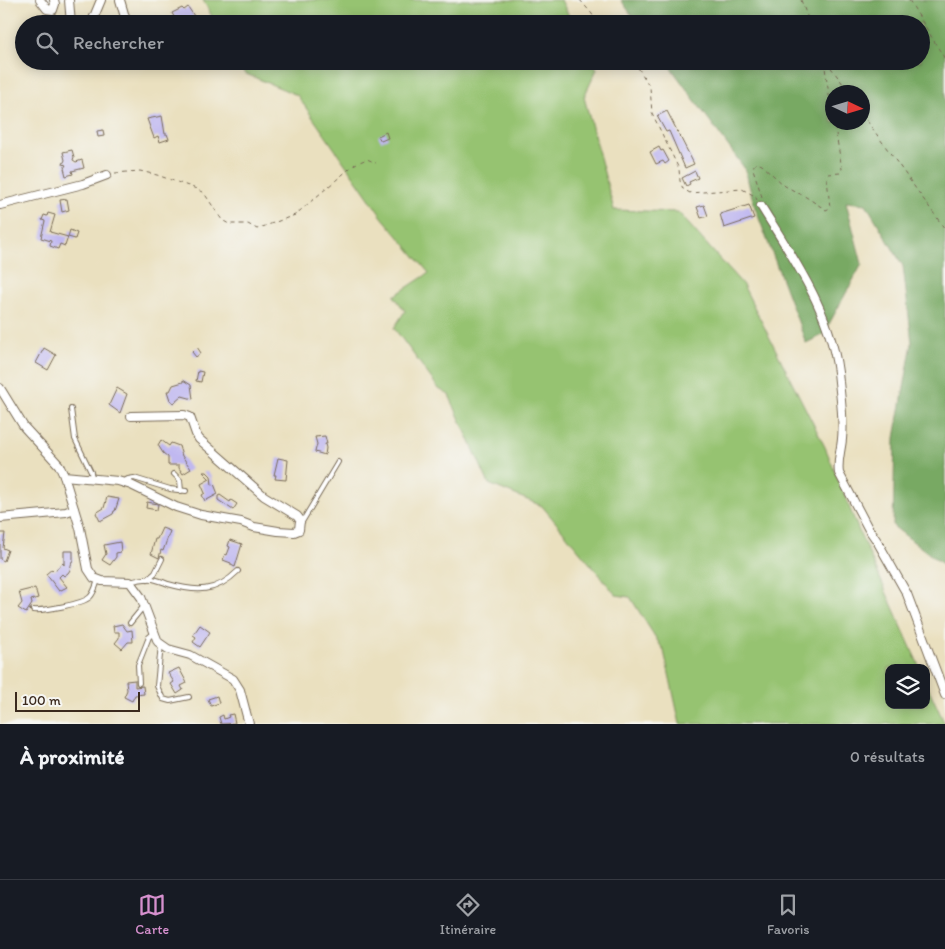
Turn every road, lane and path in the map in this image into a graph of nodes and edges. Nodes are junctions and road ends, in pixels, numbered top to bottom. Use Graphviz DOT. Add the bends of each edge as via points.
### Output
graph roads {
  1 [pos="40,0"];
  2 [pos="54,0"];
  3 [pos="69,0"];
  4 [pos="102,0"];
  5 [pos="120,0"];
  6 [pos="580,0"];
  7 [pos="801,0"];
  8 [pos="909,0"];
  9 [pos="70,15"];
  10 [pos="95,15"];
  11 [pos="124,15"];
  12 [pos="592,15"];
  13 [pos="807,15"];
  14 [pos="918,15"];
  15 [pos="930,34"];
  16 [pos="945,59"];
  17 [pos="640,70"];
  18 [pos="826,70"];
  19 [pos="832,70"];
  20 [pos="828,85"];
  21 [pos="844,85"];
  22 [pos="870,125"];
  23 [pos="836,130"];
  24 [pos="376,163"];
  25 [pos="107,175"];
  26 [pos="0,205"];
  27 [pos="763,209"];
  28 [pos="945,229"];
  29 [pos="0,388"];
  30 [pos="71,409"];
  31 [pos="131,416"];
  32 [pos="338,462"];
  33 [pos="174,474"];
  34 [pos="64,476"];
  35 [pos="92,479"];
  36 [pos="122,482"];
  37 [pos="74,508"];
  38 [pos="0,518"];
  39 [pos="300,524"];
  40 [pos="162,559"];
  41 [pos="238,572"];
  42 [pos="148,579"];
  43 [pos="98,580"];
  44 [pos="130,582"];
  45 [pos="144,606"];
  46 [pos="33,610"];
  47 [pos="130,623"];
  48 [pos="154,633"];
  49 [pos="161,644"];
  50 [pos="139,683"];
  51 [pos="945,695"];
  52 [pos="190,696"];
  53 [pos="250,724"];
  1 -- 2 [label="street" via="47,9 53,10"];
  3 -- 9 [label="street"];
  4 -- 10 [label="street"];
  5 -- 11 [label="street"];
  6 -- 12 [label="path"];
  7 -- 13 [label="path"];
  8 -- 14 [label="path"];
  15 -- 16 [label="path"];
  17 -- 27 [label="path" via="650,87 652,113 679,169 683,190 690,193 742,189 755,196"];
  18 -- 20 [label="path"];
  19 -- 21 [label="path"];
  22 -- 28 [label="path"];
  23 -- 27 [label="path" via="842,164 840,173 828,174 830,208 822,209 785,186 757,163 753,170"];
  24 -- 25 [label="path" via="367,159 356,164 295,215 258,229 222,220 204,193 194,188 140,171"];
  25 -- 26 [label="street"];
  27 -- 51 [label="street" via="802,272 832,343 842,420 839,473 907,594"];
  29 -- 34 [label="street" via="24,426 59,465"];
  30 -- 35 [label="lane" via="75,439"];
  31 -- 39 [label="street" via="190,417 199,439 264,496 297,516"];
  32 -- 39 [label="lane"];
  33 -- 36 [label="lane" via="184,491 134,478"];
  34 -- 35 [label="street"];
  34 -- 37 [label="street"];
  35 -- 36 [label="street"];
  36 -- 39 [label="street" via="201,515 278,531 294,532 299,530"];
  37 -- 38 [label="street" via="66,512"];
  37 -- 43 [label="street" via="88,569"];
  40 -- 42 [label="lane"];
  41 -- 42 [label="lane" via="216,588 203,590"];
  42 -- 44 [label="lane"];
  43 -- 44 [label="street"];
  43 -- 46 [label="lane" via="88,600 42,611"];
  44 -- 45 [label="street"];
  45 -- 47 [label="lane"];
  45 -- 48 [label="street"];
  48 -- 49 [label="street"];
  48 -- 50 [label="lane" via="149,637 138,665"];
  49 -- 52 [label="lane" via="157,686 163,699"];
  49 -- 53 [label="street" via="190,655 233,679 240,690"];
}
